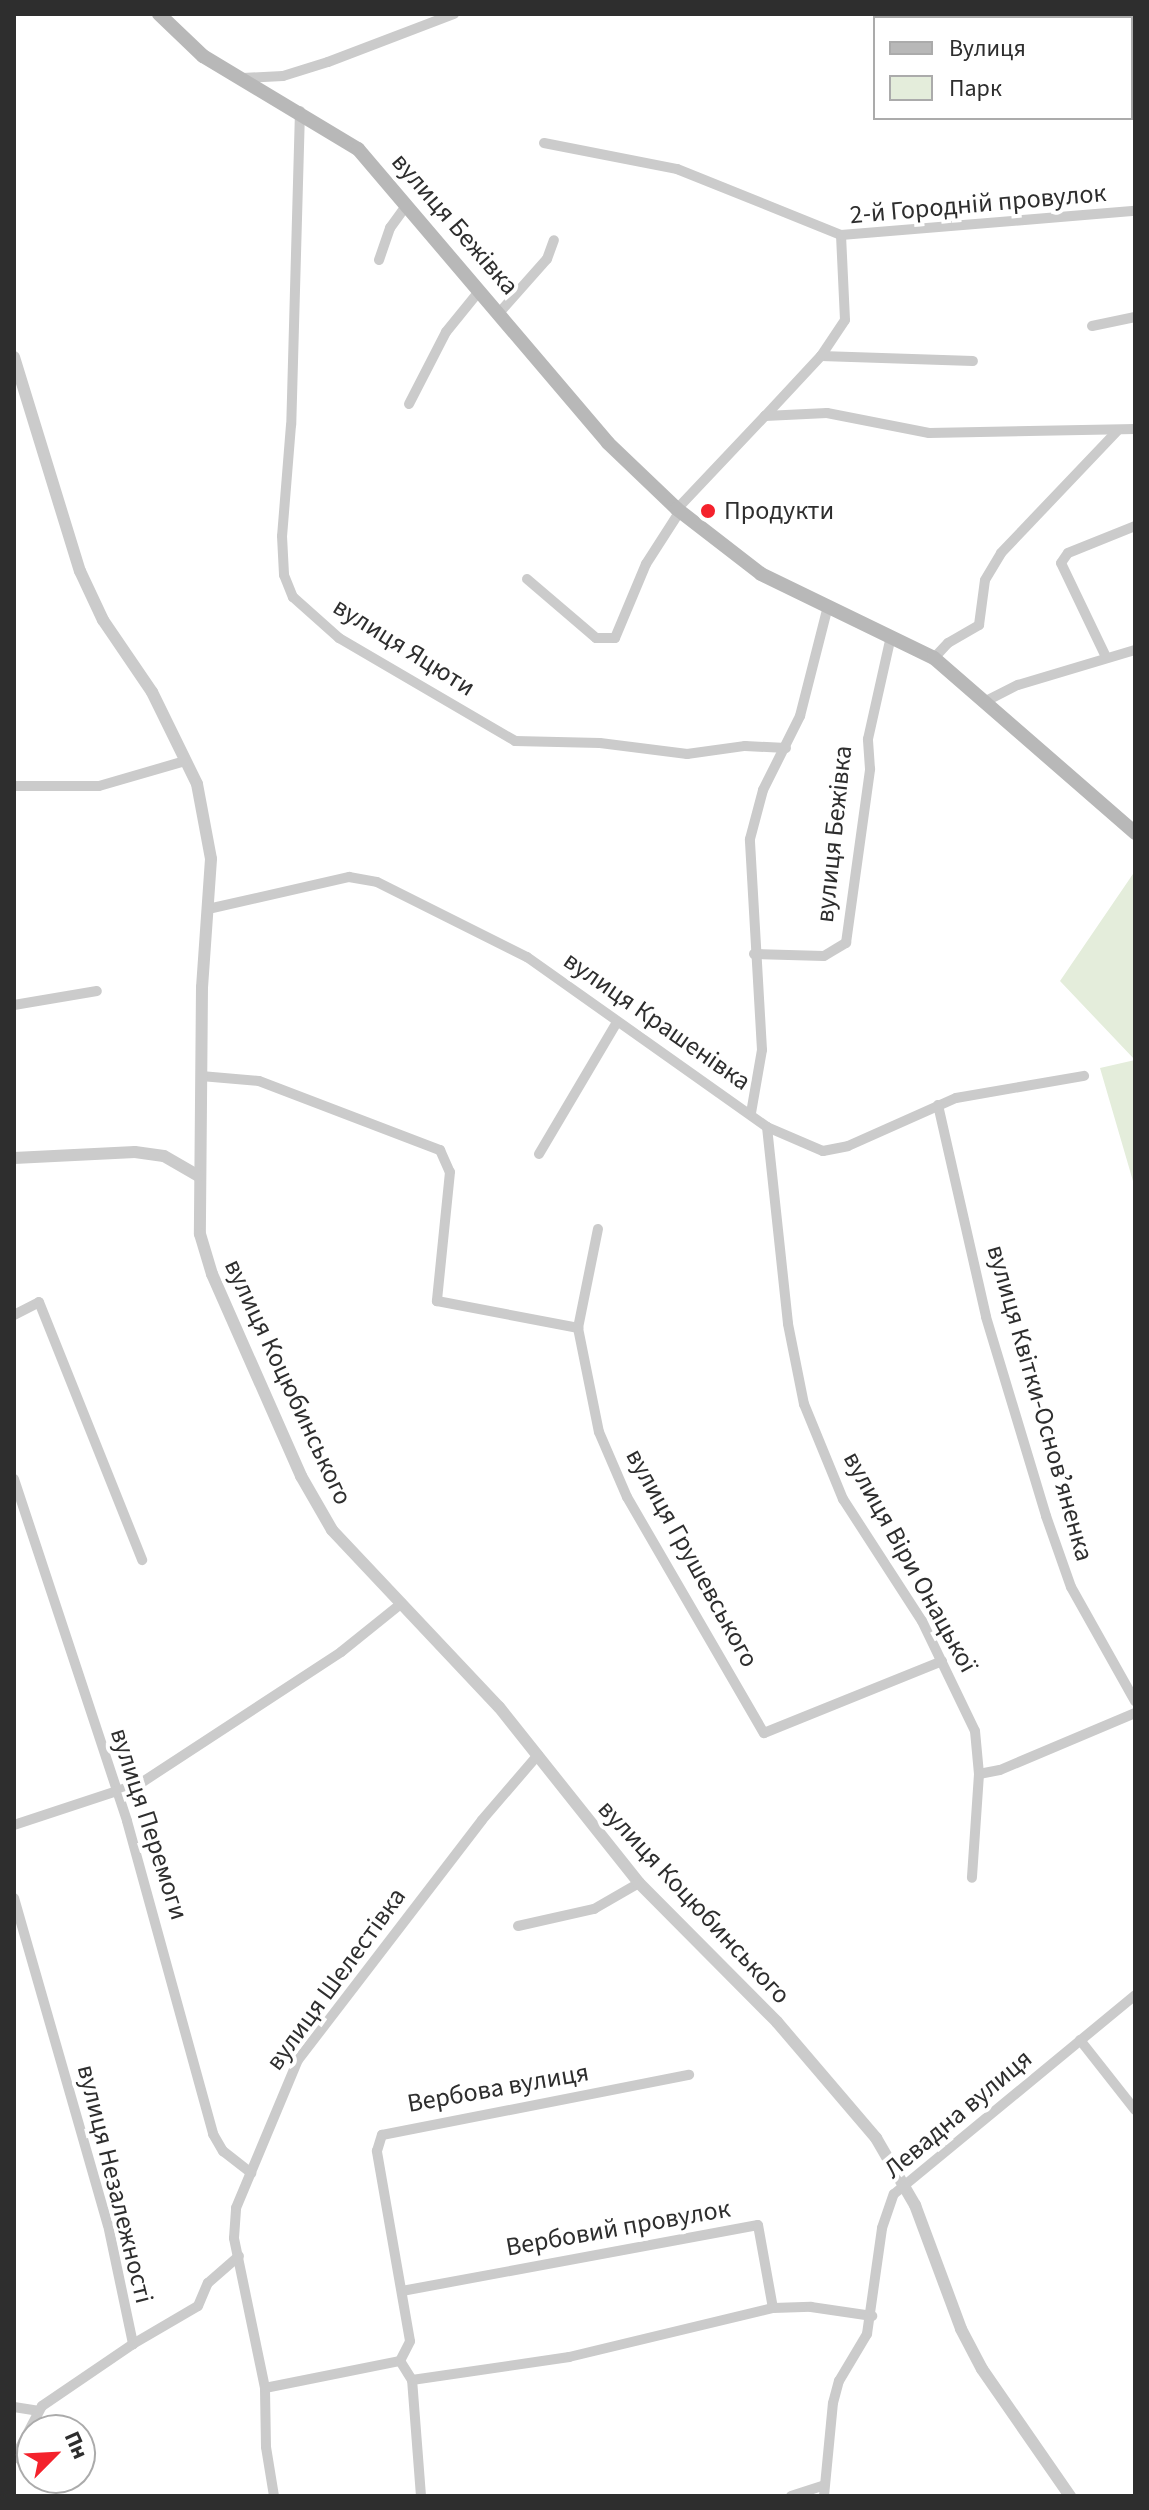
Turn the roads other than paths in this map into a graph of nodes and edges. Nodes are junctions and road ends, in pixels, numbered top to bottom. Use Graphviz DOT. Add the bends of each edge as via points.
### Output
graph roads {
  1 [pos="159,14"];
  2 [pos="454,14"];
  3 [pos="238,78"];
  4 [pos="300,111"];
  5 [pos="544,143"];
  6 [pos="407,205"];
  7 [pos="1135,211"];
  8 [pos="841,235"];
  9 [pos="554,240"];
  10 [pos="379,260"];
  11 [pos="480,290"];
  12 [pos="499,313"];
  13 [pos="1135,317"];
  14 [pos="1092,326"];
  15 [pos="821,356"];
  16 [pos="14,357"];
  17 [pos="973,361"];
  18 [pos="409,404"];
  19 [pos="765,416"];
  20 [pos="1135,429"];
  21 [pos="1118,430"];
  22 [pos="679,510"];
  23 [pos="1135,526"];
  24 [pos="527,579"];
  25 [pos="828,606"];
  26 [pos="891,636"];
  27 [pos="1135,650"];
  28 [pos="1106,657"];
  29 [pos="934,658"];
  30 [pos="986,701"];
  31 [pos="786,748"];
  32 [pos="185,761"];
  33 [pos="14,786"];
  34 [pos="1135,833"];
  35 [pos="208,909"];
  36 [pos="754,954"];
  37 [pos="97,991"];
  38 [pos="14,1005"];
  39 [pos="617,1022"];
  40 [pos="201,1076"];
  41 [pos="1084,1076"];
  42 [pos="938,1105"];
  43 [pos="751,1113"];
  44 [pos="767,1127"];
  45 [pos="539,1154"];
  46 [pos="14,1158"];
  47 [pos="198,1176"];
  48 [pos="598,1229"];
  49 [pos="14,1315"];
  50 [pos="578,1328"];
  51 [pos="14,1479"];
  52 [pos="142,1560"];
  53 [pos="402,1603"];
  54 [pos="942,1661"];
  55 [pos="1135,1701"];
  56 [pos="1135,1713"];
  57 [pos="538,1755"];
  58 [pos="979,1774"];
  59 [pos="117,1792"];
  60 [pos="14,1825"];
  61 [pos="972,1878"];
  62 [pos="639,1883"];
  63 [pos="14,1898"];
  64 [pos="518,1926"];
  65 [pos="1135,1995"];
  66 [pos="1080,2040"];
  67 [pos="689,2075"];
  68 [pos="1135,2110"];
  69 [pos="251,2173"];
  70 [pos="904,2183"];
  71 [pos="239,2256"];
  72 [pos="402,2291"];
  73 [pos="773,2308"];
  74 [pos="872,2316"];
  75 [pos="133,2344"];
  76 [pos="400,2361"];
  77 [pos="412,2380"];
  78 [pos="265,2388"];
  79 [pos="14,2407"];
  80 [pos="38,2411"];
  81 [pos="14,2459"];
  82 [pos="824,2491"];
  83 [pos="274,2496"];
  84 [pos="421,2496"];
  85 [pos="791,2496"];
  86 [pos="1070,2496"];
  1 -- 3 [label="main road, вулиця Бежівка" via="203,56"];
  2 -- 3 [label="street" via="283,76"];
  3 -- 4 [label="main road, вулиця Бежівка"];
  4 -- 6 [label="main road, вулиця Бежівка" via="358,149"];
  4 -- 31 [label="street, вулиця Яцюти" via="282,546 284,575 293,597 339,638 515,741 600,743 687,754 745,746"];
  5 -- 8 [label="street" via="677,169"];
  6 -- 10 [label="street" via="390,228"];
  6 -- 11 [label="main road, вулиця Бежівка"];
  7 -- 8 [label="street, 2-й Городній провулок"];
  8 -- 15 [label="street, 2-й Городній провулок" via="847,309 840,331"];
  9 -- 12 [label="street" via="547,259"];
  11 -- 12 [label="main road, вулиця Бежівка"];
  11 -- 18 [label="street" via="446,332"];
  12 -- 22 [label="main road, вулиця Бежівка" via="608,443"];
  13 -- 14 [label="street"];
  15 -- 17 [label="street"];
  15 -- 19 [label="street, 2-й Городній провулок"];
  16 -- 32 [label="street, вулиця Коцюбинського" via="80,571 103,620 152,692"];
  19 -- 21 [label="street" via="827,413 929,433"];
  19 -- 22 [label="street"];
  20 -- 21 [label="street"];
  21 -- 29 [label="street" via="1001,553 985,580 979,625"];
  22 -- 24 [label="street" via="646,564 615,638 596,638"];
  22 -- 25 [label="main road, вулиця Бежівка" via="761,574"];
  23 -- 28 [label="street" via="1068,553 1061,563"];
  25 -- 26 [label="main road, вулиця Бежівка"];
  25 -- 31 [label="street" via="800,716"];
  26 -- 29 [label="main road, вулиця Бежівка"];
  26 -- 36 [label="street, вулиця Бежівка" via="868,739 870,769 846,943 824,956"];
  27 -- 28 [label="street"];
  28 -- 30 [label="street"];
  29 -- 30 [label="main road, вулиця Бежівка"];
  30 -- 34 [label="main road, вулиця Бежівка"];
  31 -- 36 [label="street" via="763,790 750,839"];
  32 -- 33 [label="street" via="99,786"];
  32 -- 35 [label="street, вулиця Коцюбинського" via="197,784 211,859"];
  35 -- 39 [label="street, вулиця Крашенівка" via="349,877 377,882 527,957"];
  35 -- 40 [label="street, вулиця Коцюбинського"];
  36 -- 43 [label="street" via="762,1050"];
  37 -- 38 [label="street"];
  39 -- 43 [label="street, вулиця Крашенівка"];
  39 -- 45 [label="street"];
  40 -- 47 [label="street, вулиця Коцюбинського"];
  40 -- 50 [label="street" via="259,1081 440,1150 450,1172 437,1301"];
  41 -- 42 [label="street, вулиця Крашенівка"];
  42 -- 44 [label="street, вулиця Крашенівка" via="836,1150 810,1148"];
  42 -- 55 [label="street, вулиця Квітки-Основʼяненка" via="986,1317 1046,1516 1071,1587"];
  43 -- 44 [label="street, вулиця Крашенівка"];
  44 -- 54 [label="street, вулиця Віри Онацької" via="788,1324 804,1404 843,1499"];
  46 -- 47 [label="street" via="135,1152 164,1156"];
  47 -- 53 [label="street, вулиця Коцюбинського" via="200,1234 212,1274 301,1476 332,1530"];
  48 -- 50 [label="street"];
  49 -- 52 [label="street" via="39,1302"];
  50 -- 54 [label="street, вулиця Грушевського" via="599,1432 627,1497 764,1733"];
  51 -- 59 [label="street, вулиця Перемоги"];
  53 -- 57 [label="street, вулиця Коцюбинського"];
  53 -- 59 [label="street" via="290,1685 141,1783"];
  54 -- 58 [label="street, вулиця Віри Онацької" via="975,1731"];
  56 -- 58 [label="street"];
  57 -- 62 [label="street, вулиця Коцюбинського"];
  57 -- 69 [label="street, вулиця Шелестівка" via="298,2060"];
  58 -- 61 [label="street, вулиця Віри Онацької"];
  59 -- 60 [label="street"];
  59 -- 69 [label="street, вулиця Перемоги" via="213,2134 223,2151"];
  62 -- 64 [label="street" via="594,1909"];
  62 -- 70 [label="street, вулиця Коцюбинського" via="846,2101"];
  63 -- 75 [label="street, вулиця Незалежності" via="108,2225"];
  65 -- 66 [label="street, Левадна вулиця"];
  66 -- 68 [label="street"];
  66 -- 70 [label="street, Левадна вулиця"];
  67 -- 72 [label="street, Вербова вулиця" via="382,2135 377,2151"];
  69 -- 71 [label="street, вулиця Шелестівка" via="236,2208"];
  70 -- 74 [label="street, Левадна вулиця" via="885,2218"];
  70 -- 86 [label="street, вулиця Коцюбинського" via="975,2356"];
  71 -- 75 [label="street, вулиця Незалежності" via="208,2283 198,2306"];
  71 -- 78 [label="street, вулиця Шелестівка"];
  72 -- 73 [label="street, Вербовий провулок" via="758,2225"];
  72 -- 76 [label="street, Вербова вулиця" via="410,2350"];
  73 -- 74 [label="street" via="811,2307"];
  73 -- 77 [label="street" via="569,2357"];
  74 -- 82 [label="street, Левадна вулиця" via="862,2345 839,2381"];
  75 -- 80 [label="street" via="73,2380"];
  76 -- 77 [label="street"];
  76 -- 78 [label="street"];
  77 -- 84 [label="street"];
  78 -- 83 [label="street, вулиця Шелестівка"];
  79 -- 80 [label="street"];
  80 -- 81 [label="street"];
  82 -- 85 [label="street"];
}
